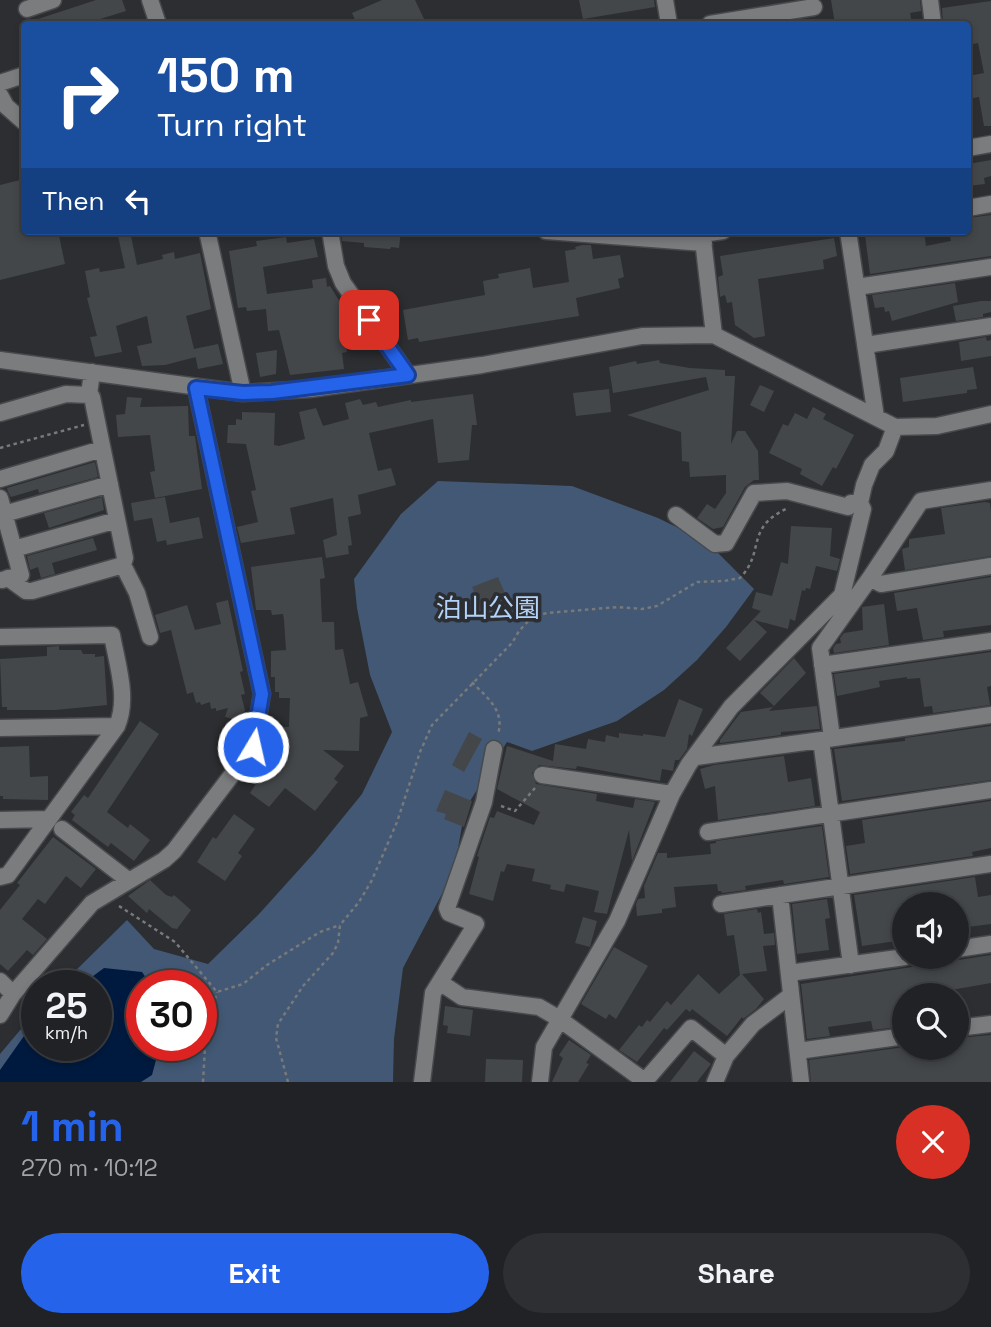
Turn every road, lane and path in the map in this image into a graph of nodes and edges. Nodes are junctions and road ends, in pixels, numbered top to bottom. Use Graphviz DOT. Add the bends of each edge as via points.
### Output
graph roads {
  1 [pos="53,0"];
  2 [pos="150,0"];
  3 [pos="665,0"];
  4 [pos="930,0"];
  5 [pos="813,4"];
  6 [pos="27,9"];
  7 [pos="157,21"];
  8 [pos="668,21"];
  9 [pos="725,21"];
  10 [pos="933,21"];
  11 [pos="21,76"];
  12 [pos="0,83"];
  13 [pos="0,95"];
  14 [pos="21,119"];
  15 [pos="991,144"];
  16 [pos="971,147"];
  17 [pos="991,204"];
  18 [pos="971,207"];
  19 [pos="208,235"];
  20 [pos="331,235"];
  21 [pos="671,235"];
  22 [pos="849,235"];
  23 [pos="703,236"];
  24 [pos="991,267"];
  25 [pos="857,287"];
  26 [pos="991,326"];
  27 [pos="714,335"];
  28 [pos="866,345"];
  29 [pos="0,360"];
  30 [pos="92,372"];
  31 [pos="408,375"];
  32 [pos="196,388"];
  33 [pos="243,393"];
  34 [pos="89,394"];
  35 [pos="0,412"];
  36 [pos="991,414"];
  37 [pos="876,418"];
  38 [pos="97,421"];
  39 [pos="895,427"];
  40 [pos="0,448"];
  41 [pos="102,449"];
  42 [pos="0,479"];
  43 [pos="110,484"];
  44 [pos="991,490"];
  45 [pos="860,503"];
  46 [pos="797,512"];
  47 [pos="676,515"];
  48 [pos="3,518"];
  49 [pos="117,520"];
  50 [pos="14,549"];
  51 [pos="123,565"];
  52 [pos="991,566"];
  53 [pos="870,578"];
  54 [pos="4,579"];
  55 [pos="150,636"];
  56 [pos="0,637"];
  57 [pos="991,640"];
  58 [pos="822,665"];
  59 [pos="472,682"];
  60 [pos="991,715"];
  61 [pos="117,726"];
  62 [pos="0,728"];
  63 [pos="827,739"];
  64 [pos="494,749"];
  65 [pos="696,757"];
  66 [pos="542,775"];
  67 [pos="991,790"];
  68 [pos="673,794"];
  69 [pos="484,802"];
  70 [pos="831,813"];
  71 [pos="0,820"];
  72 [pos="55,824"];
  73 [pos="708,832"];
  74 [pos="991,864"];
  75 [pos="0,877"];
  76 [pos="128,880"];
  77 [pos="840,887"];
  78 [pos="780,895"];
  79 [pos="105,896"];
  80 [pos="721,904"];
  81 [pos="340,925"];
  82 [pos="991,944"];
  83 [pos="969,947"];
  84 [pos="892,959"];
  85 [pos="851,965"];
  86 [pos="199,970"];
  87 [pos="789,973"];
  88 [pos="0,981"];
  89 [pos="441,983"];
  90 [pos="217,992"];
  91 [pos="13,994"];
  92 [pos="790,996"];
  93 [pos="0,1015"];
  94 [pos="558,1018"];
  95 [pos="991,1024"];
  96 [pos="969,1027"];
  97 [pos="892,1038"];
  98 [pos="798,1051"];
  99 [pos="726,1056"];
  100 [pos="204,1061"];
  101 [pos="203,1082"];
  102 [pos="288,1082"];
  103 [pos="422,1082"];
  104 [pos="540,1082"];
  105 [pos="646,1082"];
  106 [pos="715,1082"];
  107 [pos="802,1082"];
  1 -- 6 [label="street"];
  2 -- 7 [label="street"];
  3 -- 8 [label="street"];
  4 -- 10 [label="street"];
  5 -- 9 [label="street"];
  11 -- 12 [label="street"];
  13 -- 14 [label="street"];
  15 -- 16 [label="street"];
  17 -- 18 [label="street"];
  19 -- 33 [label="street"];
  20 -- 31 [label="street" via="343,283"];
  21 -- 23 [label="street"];
  22 -- 25 [label="street"];
  23 -- 27 [label="street"];
  24 -- 25 [label="street"];
  25 -- 28 [label="street"];
  26 -- 28 [label="street"];
  27 -- 31 [label="street" via="642,336"];
  27 -- 37 [label="street"];
  28 -- 37 [label="street"];
  29 -- 30 [label="street"];
  30 -- 32 [label="street"];
  30 -- 34 [label="street"];
  31 -- 33 [label="street"];
  32 -- 33 [label="street"];
  32 -- 76 [label="street" via="262,694 253,747 174,851"];
  34 -- 35 [label="street" via="66,394"];
  34 -- 38 [label="street"];
  36 -- 39 [label="street" via="937,426"];
  37 -- 39 [label="street"];
  38 -- 40 [label="path"];
  38 -- 41 [label="street"];
  39 -- 45 [label="street" via="886,451 872,465"];
  41 -- 42 [label="street"];
  41 -- 43 [label="street"];
  43 -- 48 [label="street"];
  43 -- 49 [label="street"];
  44 -- 53 [label="street" via="921,501"];
  45 -- 47 [label="street" via="848,507 787,491 754,494 726,543 715,544"];
  45 -- 65 [label="street" via="863,509 842,595 731,707"];
  46 -- 59 [label="path" via="788,508 764,523 750,564 740,578 697,582 657,606 642,609 618,607 532,617"];
  48 -- 50 [label="street"];
  49 -- 50 [label="street"];
  49 -- 51 [label="street"];
  50 -- 54 [label="street" via="21,575"];
  51 -- 54 [label="street" via="32,591"];
  51 -- 55 [label="street"];
  52 -- 53 [label="street" via="881,584"];
  53 -- 58 [label="street" via="820,648"];
  56 -- 61 [label="street" via="112,635 123,698"];
  57 -- 58 [label="street"];
  58 -- 63 [label="street"];
  59 -- 64 [label="path" via="499,712"];
  59 -- 81 [label="path" via="432,725 372,880"];
  60 -- 63 [label="street"];
  61 -- 62 [label="street"];
  61 -- 72 [label="street"];
  63 -- 65 [label="street"];
  63 -- 70 [label="street"];
  64 -- 69 [label="street"];
  65 -- 68 [label="street"];
  66 -- 68 [label="street"];
  66 -- 69 [label="path" via="515,811"];
  67 -- 70 [label="street"];
  68 -- 94 [label="street" via="617,920"];
  69 -- 89 [label="street" via="447,908 477,924"];
  70 -- 73 [label="street"];
  70 -- 77 [label="street"];
  71 -- 72 [label="street"];
  72 -- 75 [label="street" via="8,875"];
  72 -- 76 [label="street"];
  74 -- 77 [label="street"];
  76 -- 79 [label="street"];
  77 -- 78 [label="street"];
  77 -- 85 [label="street"];
  78 -- 80 [label="street"];
  78 -- 87 [label="street"];
  79 -- 86 [label="path" via="175,942"];
  79 -- 91 [label="street" via="92,902"];
  81 -- 90 [label="path" via="320,932 243,984"];
  81 -- 102 [label="path" via="333,953 303,986 278,1024 276,1038"];
  82 -- 83 [label="street"];
  84 -- 85 [label="street"];
  85 -- 87 [label="street"];
  87 -- 92 [label="street"];
  88 -- 91 [label="street"];
  89 -- 94 [label="street" via="462,997 539,1007"];
  89 -- 103 [label="street" via="433,993"];
  91 -- 93 [label="street"];
  92 -- 98 [label="street"];
  92 -- 99 [label="street" via="753,1024"];
  94 -- 104 [label="street" via="544,1046"];
  94 -- 105 [label="street"];
  95 -- 96 [label="street"];
  97 -- 98 [label="street"];
  98 -- 107 [label="street"];
  99 -- 105 [label="street" via="691,1028"];
  99 -- 106 [label="street"];
  100 -- 101 [label="path"];
}
